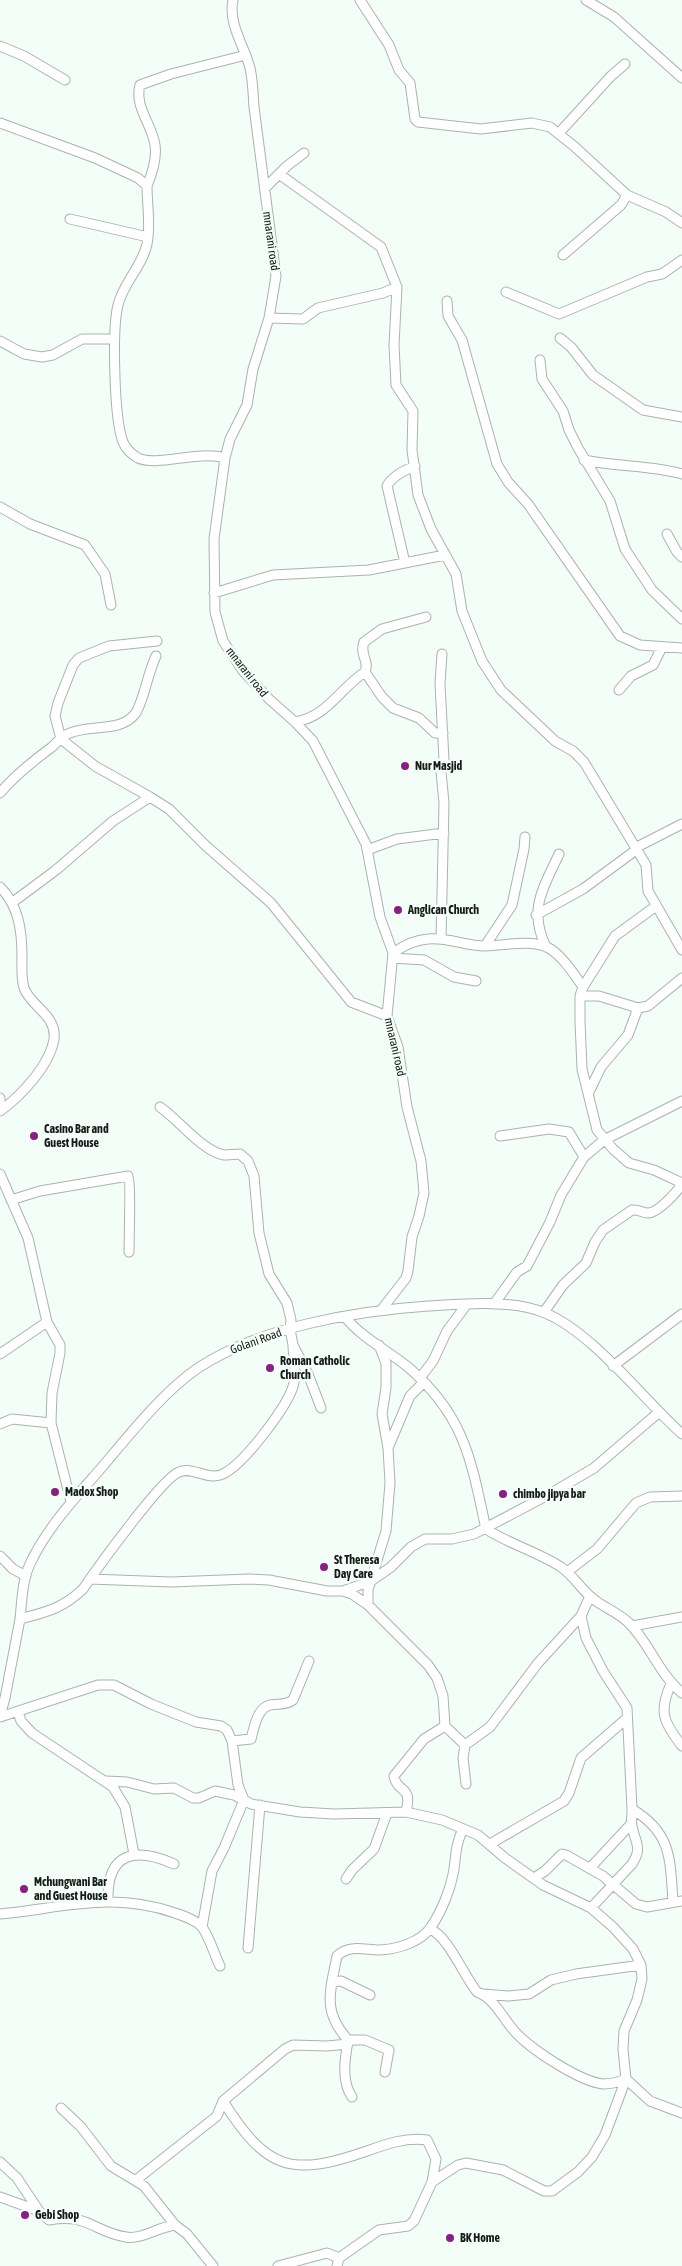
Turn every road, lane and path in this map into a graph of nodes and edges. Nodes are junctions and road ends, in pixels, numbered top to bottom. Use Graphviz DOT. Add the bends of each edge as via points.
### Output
graph roads {
  1 [pos="233,0"];
  2 [pos="360,0"];
  3 [pos="586,0"];
  4 [pos="0,46"];
  5 [pos="246,55"];
  6 [pos="625,64"];
  7 [pos="682,78"];
  8 [pos="65,80"];
  9 [pos="0,123"];
  10 [pos="559,133"];
  11 [pos="304,154"];
  12 [pos="279,174"];
  13 [pos="147,186"];
  14 [pos="265,188"];
  15 [pos="627,195"];
  16 [pos="70,219"];
  17 [pos="682,223"];
  18 [pos="148,236"];
  19 [pos="563,255"];
  20 [pos="682,260"];
  21 [pos="397,287"];
  22 [pos="506,292"];
  23 [pos="448,302"];
  24 [pos="269,318"];
  25 [pos="560,338"];
  26 [pos="114,339"];
  27 [pos="0,341"];
  28 [pos="540,360"];
  29 [pos="682,416"];
  30 [pos="225,458"];
  31 [pos="584,460"];
  32 [pos="415,466"];
  33 [pos="682,474"];
  34 [pos="0,507"];
  35 [pos="667,534"];
  36 [pos="445,554"];
  37 [pos="682,557"];
  38 [pos="405,563"];
  39 [pos="214,593"];
  40 [pos="111,605"];
  41 [pos="426,617"];
  42 [pos="682,619"];
  43 [pos="157,641"];
  44 [pos="662,647"];
  45 [pos="682,648"];
  46 [pos="442,654"];
  47 [pos="156,656"];
  48 [pos="365,672"];
  49 [pos="619,690"];
  50 [pos="295,722"];
  51 [pos="443,733"];
  52 [pos="61,739"];
  53 [pos="0,793"];
  54 [pos="150,797"];
  55 [pos="682,824"];
  56 [pos="444,833"];
  57 [pos="525,837"];
  58 [pos="636,849"];
  59 [pos="367,850"];
  60 [pos="560,854"];
  61 [pos="0,887"];
  62 [pos="13,902"];
  63 [pos="656,906"];
  64 [pos="536,915"];
  65 [pos="441,939"];
  66 [pos="485,946"];
  67 [pos="546,947"];
  68 [pos="682,950"];
  69 [pos="393,955"];
  70 [pos="682,978"];
  71 [pos="476,981"];
  72 [pos="583,987"];
  73 [pos="580,996"];
  74 [pos="638,1008"];
  75 [pos="387,1016"];
  76 [pos="589,1092"];
  77 [pos="682,1101"];
  78 [pos="160,1107"];
  79 [pos="0,1111"];
  80 [pos="500,1136"];
  81 [pos="604,1140"];
  82 [pos="584,1156"];
  83 [pos="0,1174"];
  84 [pos="682,1184"];
  85 [pos="3,1189"];
  86 [pos="11,1200"];
  87 [pos="129,1252"];
  88 [pos="467,1304"];
  89 [pos="494,1304"];
  90 [pos="382,1309"];
  91 [pos="544,1312"];
  92 [pos="682,1314"];
  93 [pos="345,1317"];
  94 [pos="47,1322"];
  95 [pos="290,1329"];
  96 [pos="379,1344"];
  97 [pos="292,1345"];
  98 [pos="0,1354"];
  99 [pos="613,1366"];
  100 [pos="421,1381"];
  101 [pos="321,1408"];
  102 [pos="658,1413"];
  103 [pos="51,1423"];
  104 [pos="0,1424"];
  105 [pos="682,1434"];
  106 [pos="388,1448"];
  107 [pos="682,1496"];
  108 [pos="71,1502"];
  109 [pos="486,1529"];
  110 [pos="0,1556"];
  111 [pos="567,1572"];
  112 [pos="26,1576"];
  113 [pos="90,1579"];
  114 [pos="371,1581"];
  115 [pos="343,1592"];
  116 [pos="590,1596"];
  117 [pos="368,1605"];
  118 [pos="581,1616"];
  119 [pos="682,1617"];
  120 [pos="20,1619"];
  121 [pos="632,1626"];
  122 [pos="309,1661"];
  123 [pos="672,1684"];
  124 [pos="682,1693"];
  125 [pos="18,1712"];
  126 [pos="0,1717"];
  127 [pos="626,1719"];
  128 [pos="445,1726"];
  129 [pos="232,1741"];
  130 [pos="465,1745"];
  131 [pos="682,1746"];
  132 [pos="106,1781"];
  133 [pos="466,1784"];
  134 [pos="244,1800"];
  135 [pos="260,1805"];
  136 [pos="632,1809"];
  137 [pos="406,1812"];
  138 [pos="387,1813"];
  139 [pos="631,1824"];
  140 [pos="463,1829"];
  141 [pos="490,1844"];
  142 [pos="134,1854"];
  143 [pos="174,1864"];
  144 [pos="590,1868"];
  145 [pos="534,1878"];
  146 [pos="346,1879"];
  147 [pos="613,1884"];
  148 [pos="108,1900"];
  149 [pos="677,1901"];
  150 [pos="591,1908"];
  151 [pos="0,1914"];
  152 [pos="202,1927"];
  153 [pos="430,1929"];
  154 [pos="248,1948"];
  155 [pos="641,1965"];
  156 [pos="220,1966"];
  157 [pos="333,1982"];
  158 [pos="483,1994"];
  159 [pos="370,1995"];
  160 [pos="348,2042"];
  161 [pos="385,2072"];
  162 [pos="626,2079"];
  163 [pos="352,2097"];
  164 [pos="223,2101"];
  165 [pos="61,2108"];
  166 [pos="682,2113"];
  167 [pos="0,2162"];
  168 [pos="136,2180"];
  169 [pos="432,2182"];
  170 [pos="0,2197"];
  171 [pos="39,2211"];
  172 [pos="174,2225"];
  173 [pos="338,2262"];
  174 [pos="213,2266"];
  175 [pos="278,2266"];
  1 -- 5 [label="street, mnarani road" via="231,16"];
  2 -- 10 [label="street" via="385,38 401,74 410,83 418,122 481,129 539,124"];
  3 -- 7 [label="street" via="625,26"];
  4 -- 8 [label="street"];
  5 -- 13 [label="street" via="171,74 140,86 138,93 142,112 155,147"];
  5 -- 14 [label="street, mnarani road" via="253,85"];
  6 -- 10 [label="street"];
  9 -- 13 [label="street" via="95,158 138,178"];
  10 -- 15 [label="street"];
  11 -- 12 [label="street"];
  12 -- 14 [label="street"];
  12 -- 21 [label="street" via="377,243"];
  13 -- 18 [label="street"];
  14 -- 24 [label="street, mnarani road" via="276,276"];
  15 -- 17 [label="street" via="666,212"];
  15 -- 19 [label="street" via="621,205"];
  16 -- 18 [label="street"];
  18 -- 26 [label="street" via="144,255 117,307"];
  20 -- 22 [label="street" via="662,274 647,277 559,314"];
  21 -- 24 [label="street" via="318,308 303,319"];
  21 -- 32 [label="street" via="396,378 400,393 413,411"];
  23 -- 44 [label="street" via="448,316 462,340 497,464 508,482 528,504 620,636 640,645"];
  24 -- 30 [label="street, mnarani road" via="255,362 248,405 230,439"];
  25 -- 29 [label="street" via="593,375 643,410"];
  26 -- 27 [label="street" via="82,340 42,357 24,354"];
  26 -- 30 [label="street" via="119,424 123,441 131,454 150,460 207,454"];
  28 -- 31 [label="street" via="542,379 563,411"];
  30 -- 39 [label="street, mnarani road" via="214,538"];
  31 -- 33 [label="street"];
  31 -- 42 [label="street" via="610,501 620,539 637,569 652,590"];
  32 -- 36 [label="street" via="421,504"];
  32 -- 38 [label="street" via="401,472 387,486"];
  34 -- 40 [label="street" via="30,524 85,545 105,574"];
  35 -- 37 [label="street"];
  36 -- 38 [label="street"];
  36 -- 58 [label="street" via="456,574 462,611 488,670 513,703 584,762"];
  38 -- 39 [label="street" via="369,570 273,575"];
  39 -- 50 [label="street, mnarani road" via="219,629 232,655 254,684"];
  41 -- 48 [label="street" via="382,629 364,642"];
  43 -- 52 [label="street" via="109,646 79,658 73,665 55,716"];
  44 -- 45 [label="street"];
  44 -- 49 [label="street" via="653,665 631,676"];
  46 -- 51 [label="street"];
  47 -- 52 [label="street" via="139,708 128,721 118,726 72,732"];
  48 -- 50 [label="street" via="315,717"];
  48 -- 51 [label="street" via="393,708 419,718 435,733"];
  50 -- 59 [label="street, mnarani road" via="313,741 349,808"];
  51 -- 56 [label="street"];
  52 -- 53 [label="street" via="14,777"];
  52 -- 54 [label="street" via="95,766"];
  54 -- 62 [label="street" via="100,831"];
  54 -- 75 [label="street" via="169,808 205,845 275,906 345,996 354,1004"];
  55 -- 58 [label="street"];
  56 -- 59 [label="street" via="397,839"];
  56 -- 65 [label="street"];
  57 -- 66 [label="street" via="512,905"];
  58 -- 63 [label="street" via="646,865 648,891"];
  58 -- 64 [label="street" via="583,889"];
  59 -- 69 [label="street, mnarani road" via="371,881"];
  60 -- 64 [label="street" via="543,887"];
  61 -- 62 [label="street"];
  62 -- 79 [label="street" via="22,941 23,985 28,997 51,1022 54,1033 50,1053 26,1089"];
  63 -- 68 [label="street"];
  63 -- 72 [label="street" via="615,936"];
  64 -- 67 [label="street" via="538,930"];
  65 -- 66 [label="street"];
  65 -- 69 [label="street" via="415,941"];
  66 -- 67 [label="street" via="530,944"];
  67 -- 72 [label="street" via="556,954"];
  69 -- 71 [label="street" via="424,960 454,977"];
  69 -- 75 [label="street, mnarani road"];
  70 -- 74 [label="street" via="648,1006"];
  72 -- 73 [label="street"];
  73 -- 74 [label="street" via="599,996"];
  73 -- 76 [label="street" via="580,1050"];
  74 -- 76 [label="street" via="628,1035 601,1067"];
  75 -- 90 [label="street, mnarani road" via="398,1047 407,1107 421,1160 424,1193 412,1237 406,1278"];
  76 -- 81 [label="street" via="597,1130"];
  77 -- 81 [label="street"];
  78 -- 95 [label="street" via="212,1150 224,1155 240,1154 248,1161 257,1194 262,1252 269,1274 287,1303"];
  80 -- 82 [label="street" via="559,1129 569,1132"];
  81 -- 82 [label="street"];
  81 -- 84 [label="street" via="629,1163 654,1170"];
  82 -- 89 [label="street" via="527,1266 517,1272"];
  83 -- 85 [label="street"];
  84 -- 91 [label="street" via="655,1210 649,1213 632,1210 604,1230 586,1263 563,1285"];
  85 -- 86 [label="street"];
  86 -- 87 [label="street" via="40,1191 128,1176 131,1180"];
  86 -- 94 [label="street" via="28,1238"];
  88 -- 89 [label="street, Golani Road"];
  88 -- 90 [label="street, Golani Road"];
  88 -- 100 [label="street" via="447,1331"];
  89 -- 91 [label="street, Golani Road"];
  90 -- 93 [label="street, Golani Road"];
  91 -- 99 [label="street, Golani Road" via="579,1333"];
  92 -- 99 [label="street"];
  93 -- 95 [label="street, Golani Road"];
  93 -- 96 [label="street" via="358,1332"];
  94 -- 98 [label="street"];
  94 -- 103 [label="street" via="60,1345"];
  95 -- 97 [label="street"];
  95 -- 108 [label="street, Golani Road" via="230,1350 197,1369 151,1410"];
  96 -- 100 [label="street"];
  96 -- 106 [label="street" via="386,1362 382,1414"];
  97 -- 101 [label="street"];
  97 -- 113 [label="street" via="295,1380 290,1397 244,1459 223,1474 207,1476 188,1470 178,1472 149,1502"];
  99 -- 102 [label="street, Golani Road"];
  100 -- 106 [label="street" via="410,1396"];
  100 -- 109 [label="street" via="445,1407 459,1429 475,1474"];
  102 -- 105 [label="street, Golani Road"];
  102 -- 109 [label="street" via="594,1468"];
  103 -- 104 [label="street" via="12,1420"];
  103 -- 108 [label="street"];
  106 -- 114 [label="street" via="390,1483 386,1531"];
  107 -- 111 [label="street" via="650,1497 636,1503 596,1549"];
  108 -- 112 [label="street, Golani Road" via="42,1543"];
  109 -- 111 [label="street"];
  109 -- 114 [label="street" via="452,1539 425,1539"];
  110 -- 112 [label="street"];
  111 -- 116 [label="street"];
  112 -- 120 [label="street, Golani Road"];
  113 -- 115 [label="street" via="171,1582 259,1579"];
  113 -- 120 [label="street" via="64,1605"];
  114 -- 115 [label="street"];
  114 -- 117 [label="street"];
  115 -- 117 [label="street"];
  116 -- 118 [label="street"];
  116 -- 121 [label="street"];
  117 -- 128 [label="street" via="437,1678 443,1696"];
  118 -- 127 [label="street" via="592,1649 627,1708"];
  118 -- 130 [label="street" via="538,1663 490,1727"];
  119 -- 121 [label="street"];
  120 -- 126 [label="street, Golani Road"];
  121 -- 123 [label="street"];
  122 -- 129 [label="street" via="293,1700 283,1705 267,1706 256,1722 251,1739"];
  123 -- 124 [label="street"];
  123 -- 131 [label="street" via="663,1705 664,1713"];
  125 -- 126 [label="street"];
  125 -- 129 [label="street" via="98,1685 114,1685 196,1722 221,1726 230,1734"];
  125 -- 132 [label="street" via="32,1733"];
  127 -- 136 [label="street"];
  127 -- 141 [label="street" via="581,1758 564,1800"];
  128 -- 130 [label="street"];
  128 -- 137 [label="street" via="424,1738 394,1776 408,1795"];
  129 -- 134 [label="street" via="238,1785"];
  130 -- 133 [label="street"];
  132 -- 134 [label="street" via="154,1789 174,1788 193,1798 215,1791"];
  132 -- 142 [label="street" via="125,1807"];
  134 -- 135 [label="street"];
  134 -- 152 [label="street" via="212,1871"];
  135 -- 138 [label="street" via="309,1813"];
  135 -- 154 [label="street"];
  136 -- 139 [label="street"];
  136 -- 149 [label="street" via="647,1818 665,1840"];
  137 -- 138 [label="street"];
  137 -- 140 [label="street" via="442,1820"];
  138 -- 146 [label="street" via="374,1849"];
  139 -- 144 [label="street"];
  139 -- 147 [label="street" via="638,1853"];
  140 -- 141 [label="street"];
  140 -- 153 [label="street" via="457,1841 454,1870"];
  141 -- 145 [label="street"];
  142 -- 143 [label="street" via="154,1856"];
  142 -- 148 [label="street" via="116,1865 110,1875"];
  144 -- 145 [label="street" via="562,1854"];
  144 -- 147 [label="street"];
  145 -- 150 [label="street"];
  147 -- 149 [label="street" via="636,1904 647,1907"];
  147 -- 150 [label="street"];
  148 -- 151 [label="street"];
  148 -- 152 [label="street" via="161,1908"];
  150 -- 155 [label="street" via="613,1926 633,1949"];
  152 -- 156 [label="street"];
  153 -- 157 [label="street" via="396,1948 342,1951 337,1956"];
  153 -- 158 [label="street" via="456,1958 472,1986"];
  155 -- 158 [label="street" via="551,1980 529,1994"];
  155 -- 162 [label="street" via="642,1978 624,2031"];
  157 -- 159 [label="street" via="341,1981"];
  157 -- 160 [label="street" via="330,2011"];
  158 -- 162 [label="street" via="515,2033 555,2063 596,2082 609,2084"];
  160 -- 161 [label="street" via="365,2040 389,2050"];
  160 -- 163 [label="street" via="344,2061 346,2089"];
  160 -- 164 [label="street" via="286,2048"];
  162 -- 166 [label="street" via="650,2101"];
  162 -- 169 [label="street" via="609,2127 592,2157 552,2191 544,2191 503,2170 466,2163"];
  164 -- 168 [label="street" via="217,2116"];
  164 -- 169 [label="street" via="247,2136 258,2146 280,2162 296,2166 316,2166 343,2160 395,2141 427,2140 436,2160"];
  165 -- 168 [label="street" via="81,2127 111,2166"];
  167 -- 171 [label="street" via="17,2178"];
  168 -- 172 [label="street"];
  169 -- 173 [label="street" via="414,2221 408,2226 379,2230"];
  170 -- 171 [label="street"];
  171 -- 172 [label="street" via="49,2220 62,2217 83,2220 110,2234 128,2238"];
  172 -- 174 [label="street" via="187,2234"];
  173 -- 175 [label="street" via="327,2253"];
}
